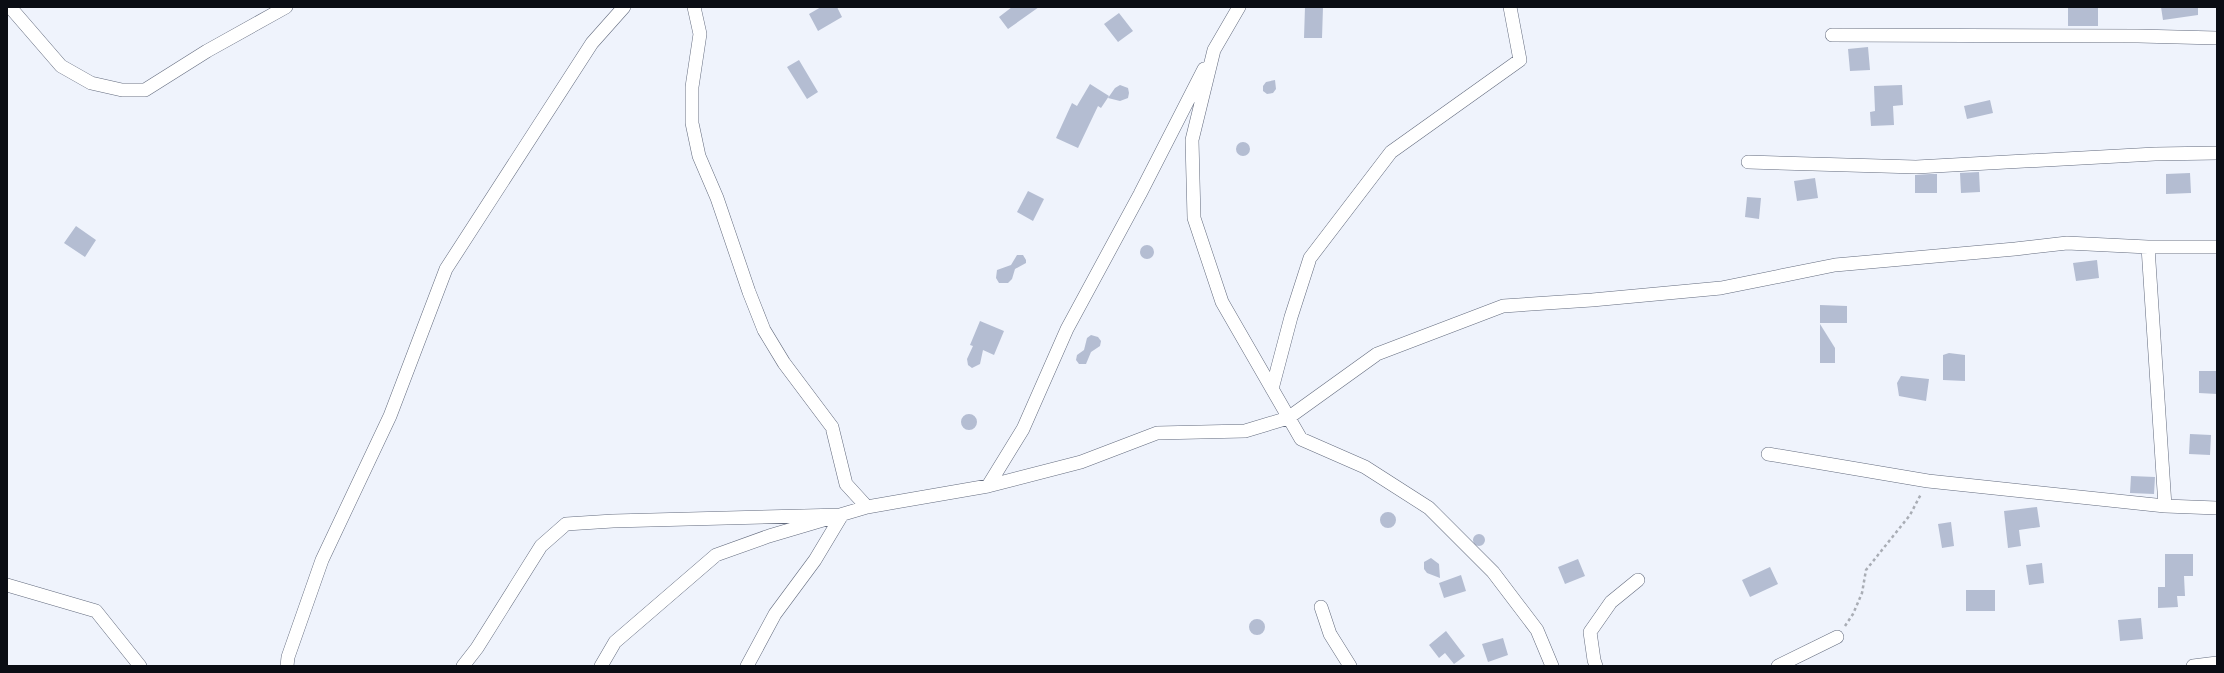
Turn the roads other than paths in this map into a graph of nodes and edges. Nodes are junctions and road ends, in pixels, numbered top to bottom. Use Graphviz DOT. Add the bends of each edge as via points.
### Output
graph roads {
  1 [pos="10,7"];
  2 [pos="286,7"];
  3 [pos="624,7"];
  4 [pos="694,7"];
  5 [pos="1239,7"];
  6 [pos="1510,7"];
  7 [pos="1832,35"];
  8 [pos="2217,38"];
  9 [pos="1214,50"];
  10 [pos="2217,153"];
  11 [pos="1748,162"];
  12 [pos="2148,247"];
  13 [pos="2217,247"];
  14 [pos="1272,389"];
  15 [pos="1288,418"];
  16 [pos="1768,454"];
  17 [pos="988,486"];
  18 [pos="2165,506"];
  19 [pos="867,507"];
  20 [pos="2217,508"];
  21 [pos="842,515"];
  22 [pos="1638,580"];
  23 [pos="7,585"];
  24 [pos="1321,607"];
  25 [pos="1837,637"];
  26 [pos="2217,662"];
  27 [pos="285,663"];
  28 [pos="140,666"];
  29 [pos="463,666"];
  30 [pos="601,666"];
  31 [pos="747,666"];
  32 [pos="1350,666"];
  33 [pos="1552,666"];
  34 [pos="1596,666"];
  35 [pos="1778,666"];
  36 [pos="2193,666"];
  1 -- 2 [label="street" via="61,66 91,83 122,90 145,90 207,51"];
  3 -- 27 [label="street" via="592,43 446,269 390,416 322,560"];
  4 -- 19 [label="street" via="700,34 692,87 692,123 700,156 764,330 784,363 832,427 846,484"];
  5 -- 9 [label="street"];
  6 -- 14 [label="street" via="1520,60 1391,152 1310,258"];
  7 -- 8 [label="street"];
  9 -- 14 [label="street" via="1192,140 1194,218 1222,302"];
  9 -- 17 [label="street" via="1067,329 1023,429"];
  10 -- 11 [label="street" via="1916,167"];
  12 -- 13 [label="street"];
  12 -- 15 [label="street" via="2067,243 1835,265 1721,288 1503,306 1377,354"];
  12 -- 18 [label="street"];
  14 -- 15 [label="street"];
  15 -- 17 [label="street" via="1245,431 1157,433 1081,462"];
  15 -- 33 [label="street" via="1301,439 1365,467 1429,508 1493,572 1537,630"];
  16 -- 18 [label="street" via="1928,481"];
  17 -- 19 [label="street"];
  18 -- 20 [label="street"];
  19 -- 21 [label="street"];
  21 -- 29 [label="street" via="566,524 541,546"];
  21 -- 30 [label="street" via="769,536 716,555 615,642"];
  21 -- 31 [label="street" via="815,560 775,614"];
  22 -- 34 [label="street" via="1611,602 1590,632"];
  23 -- 28 [label="street" via="96,611"];
  24 -- 32 [label="street" via="1330,634"];
  25 -- 35 [label="street"];
  26 -- 36 [label="street"];
}
